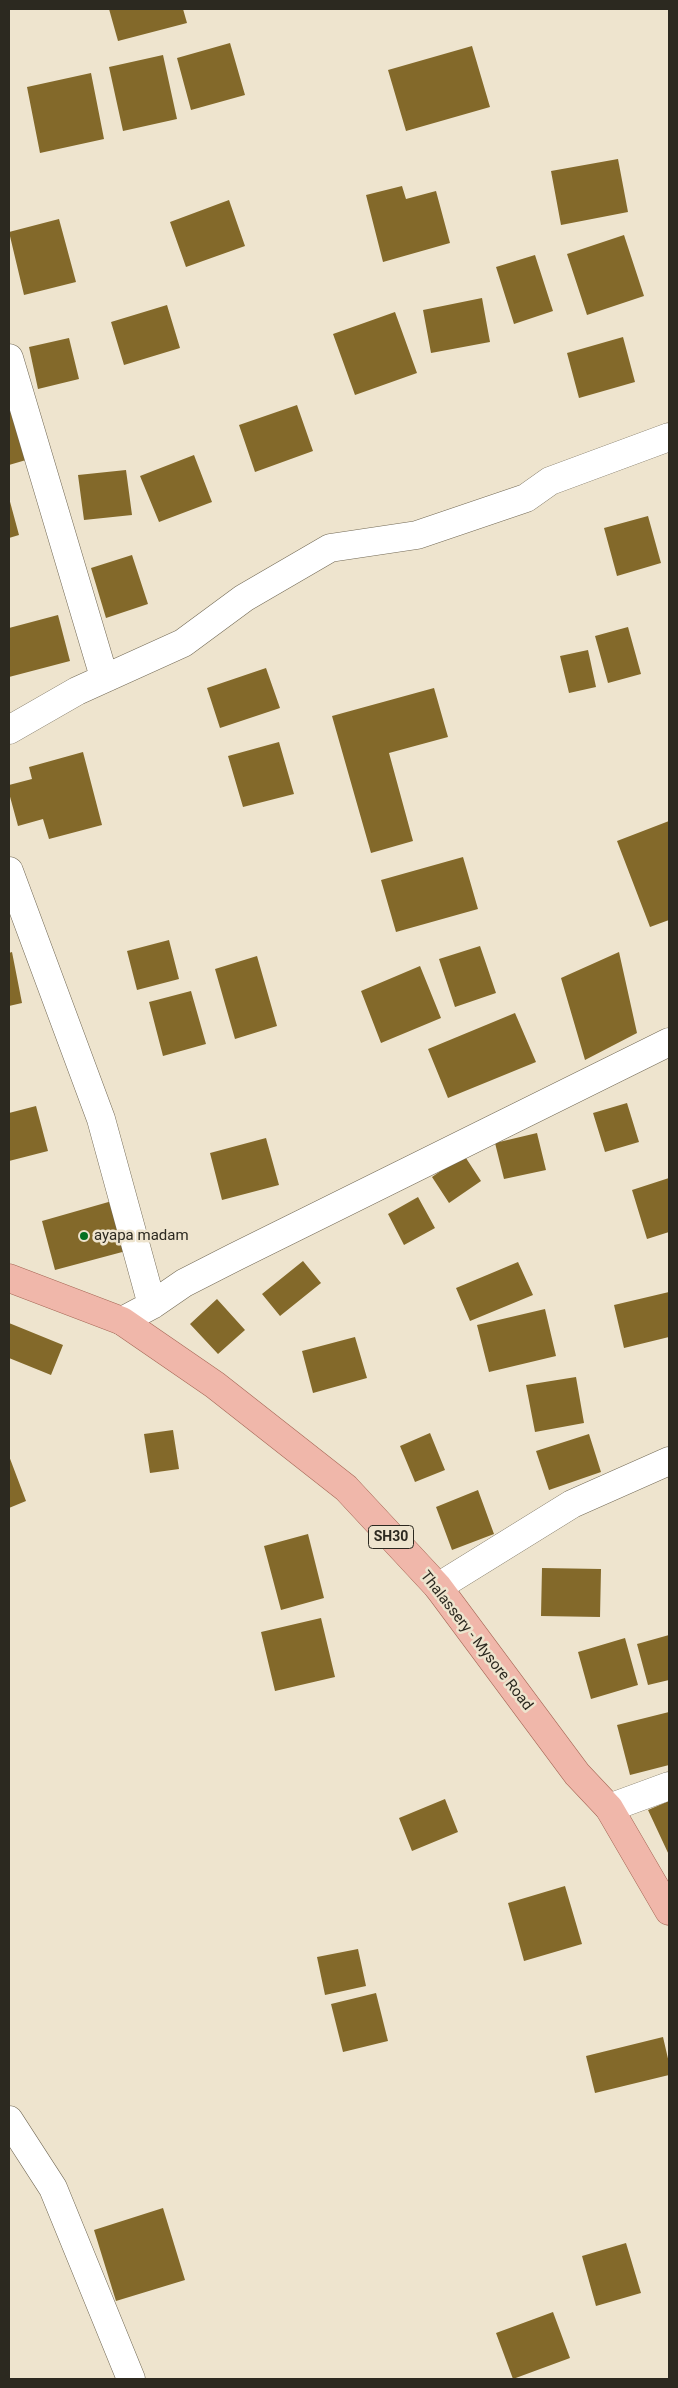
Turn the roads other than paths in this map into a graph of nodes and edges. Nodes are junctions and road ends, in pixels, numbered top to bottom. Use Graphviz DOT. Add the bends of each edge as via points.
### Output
graph roads {
  1 [pos="9,358"];
  2 [pos="669,437"];
  3 [pos="104,678"];
  4 [pos="9,730"];
  5 [pos="9,871"];
  6 [pos="669,1042"];
  7 [pos="9,1278"];
  8 [pos="152,1305"];
  9 [pos="122,1321"];
  10 [pos="669,1461"];
  11 [pos="438,1587"];
  12 [pos="669,1786"];
  13 [pos="609,1808"];
  14 [pos="669,1910"];
  15 [pos="9,2120"];
  16 [pos="132,2379"];
  1 -- 3 [label="street"];
  2 -- 3 [label="street" via="550,481 526,498 417,536 330,548 244,598 183,642"];
  3 -- 4 [label="street"];
  5 -- 8 [label="street" via="101,1120"];
  6 -- 8 [label="street" via="234,1257 184,1283"];
  7 -- 9 [label="main road, Thalassery - Mysore Road / SH30"];
  8 -- 9 [label="street"];
  9 -- 11 [label="main road, Thalassery - Mysore Road / SH30" via="215,1385 346,1488"];
  10 -- 11 [label="street" via="572,1504"];
  11 -- 13 [label="main road, Thalassery - Mysore Road / SH30" via="577,1774"];
  12 -- 13 [label="street"];
  13 -- 14 [label="main road, Thalassery - Mysore Road / SH30"];
  15 -- 16 [label="street" via="54,2188"];
}
